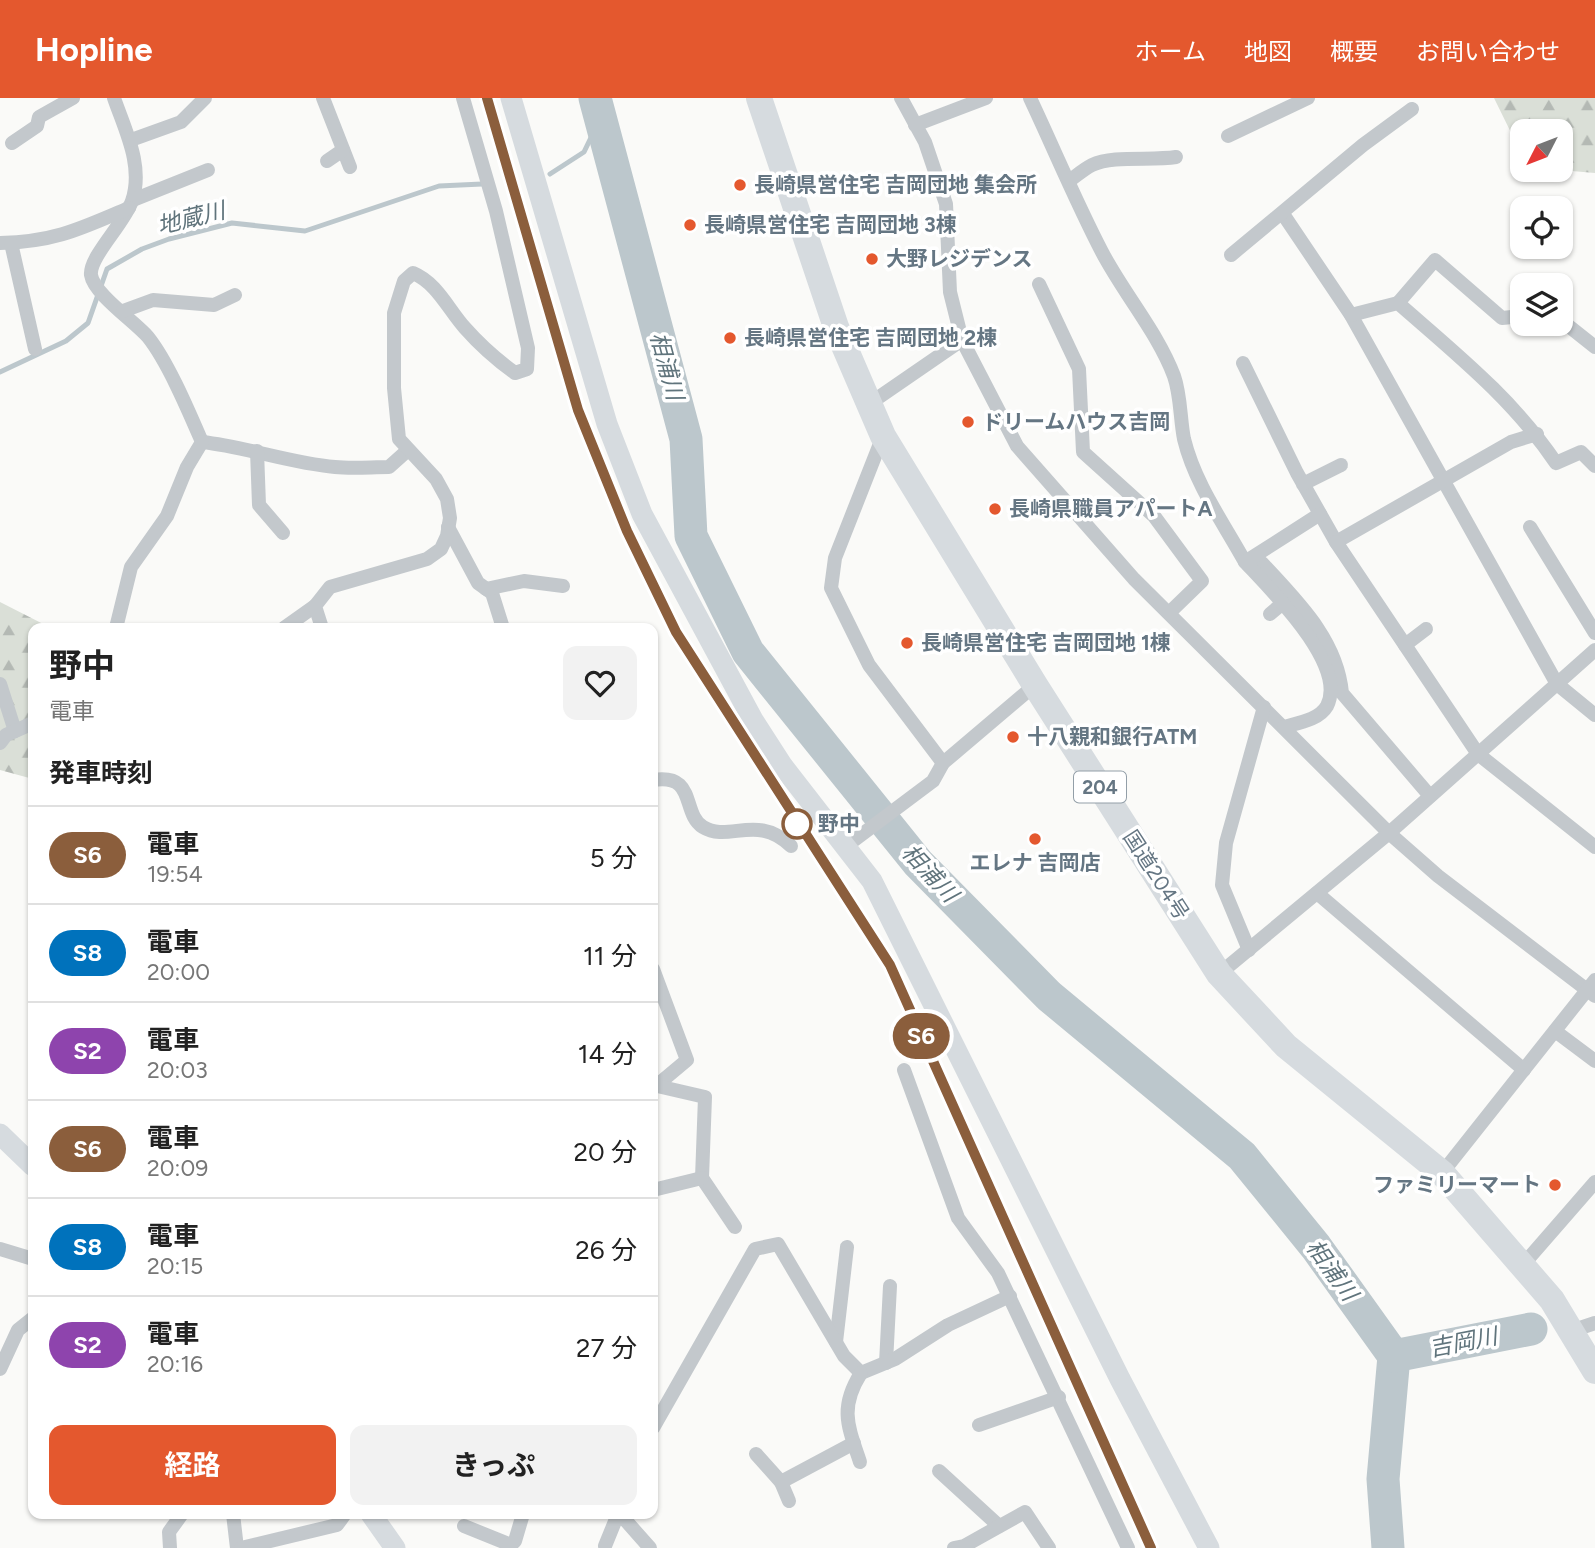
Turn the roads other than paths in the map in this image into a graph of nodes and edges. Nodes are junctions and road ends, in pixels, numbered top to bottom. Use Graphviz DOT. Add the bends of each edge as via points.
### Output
graph roads {
  1 [pos="73,98"];
  2 [pos="114,98"];
  3 [pos="205,98"];
  4 [pos="323,98"];
  5 [pos="463,98"];
  6 [pos="511,98"];
  7 [pos="759,98"];
  8 [pos="901,98"];
  9 [pos="986,98"];
  10 [pos="1031,98"];
  11 [pos="1308,98"];
  12 [pos="1412,109"];
  13 [pos="915,125"];
  14 [pos="1228,136"];
  15 [pos="131,140"];
  16 [pos="12,143"];
  17 [pos="343,150"];
  18 [pos="1176,157"];
  19 [pos="327,161"];
  20 [pos="350,167"];
  21 [pos="208,170"];
  22 [pos="1069,181"];
  23 [pos="131,204"];
  24 [pos="1283,214"];
  25 [pos="6,243"];
  26 [pos="1231,255"];
  27 [pos="1040,284"];
  28 [pos="235,295"];
  29 [pos="1398,303"];
  30 [pos="123,311"];
  31 [pos="1351,315"];
  32 [pos="1510,317"];
  33 [pos="1573,330"];
  34 [pos="962,340"];
  35 [pos="1595,347"];
  36 [pos="35,349"];
  37 [pos="1243,363"];
  38 [pos="869,404"];
  39 [pos="1536,434"];
  40 [pos="883,436"];
  41 [pos="202,442"];
  42 [pos="408,450"];
  43 [pos="257,451"];
  44 [pos="1341,465"];
  45 [pos="1595,466"];
  46 [pos="1442,482"];
  47 [pos="1303,484"];
  48 [pos="1320,514"];
  49 [pos="448,527"];
  50 [pos="1530,527"];
  51 [pos="284,533"];
  52 [pos="1336,542"];
  53 [pos="1245,562"];
  54 [pos="1262,563"];
  55 [pos="563,586"];
  56 [pos="486,589"];
  57 [pos="1283,603"];
  58 [pos="316,606"];
  59 [pos="1169,613"];
  60 [pos="1270,614"];
  61 [pos="117,623"];
  62 [pos="291,623"];
  63 [pos="321,623"];
  64 [pos="501,623"];
  65 [pos="1426,629"];
  66 [pos="1595,633"];
  67 [pos="1405,645"];
  68 [pos="1595,650"];
  69 [pos="0,684"];
  70 [pos="1557,684"];
  71 [pos="1035,685"];
  72 [pos="1264,707"];
  73 [pos="1595,715"];
  74 [pos="28,725"];
  75 [pos="1284,727"];
  76 [pos="15,731"];
  77 [pos="0,743"];
  78 [pos="1478,754"];
  79 [pos="943,764"];
  80 [pos="658,779"];
  81 [pos="1430,796"];
  82 [pos="1389,832"];
  83 [pos="791,846"];
  84 [pos="845,847"];
  85 [pos="1595,847"];
  86 [pos="1317,893"];
  87 [pos="1249,950"];
  88 [pos="1219,974"];
  89 [pos="658,982"];
  90 [pos="1592,989"];
  91 [pos="1555,1031"];
  92 [pos="1595,1061"];
  93 [pos="904,1070"];
  94 [pos="1524,1070"];
  95 [pos="658,1083"];
  96 [pos="658,1086"];
  97 [pos="0,1134"];
  98 [pos="28,1161"];
  99 [pos="1442,1173"];
  100 [pos="702,1178"];
  101 [pos="1595,1182"];
  102 [pos="658,1189"];
  103 [pos="735,1227"];
  104 [pos="847,1247"];
  105 [pos="0,1249"];
  106 [pos="28,1257"];
  107 [pos="1522,1265"];
  108 [pos="890,1286"];
  109 [pos="1010,1296"];
  110 [pos="28,1322"];
  111 [pos="1583,1327"];
  112 [pos="836,1342"];
  113 [pos="886,1363"];
  114 [pos="0,1369"];
  115 [pos="1595,1371"];
  116 [pos="861,1373"];
  117 [pos="1059,1397"];
  118 [pos="658,1419"];
  119 [pos="979,1425"];
  120 [pos="854,1443"];
  121 [pos="756,1454"];
  122 [pos="860,1462"];
  123 [pos="939,1471"];
  124 [pos="781,1482"];
  125 [pos="789,1501"];
  126 [pos="178,1519"];
  127 [pos="234,1519"];
  128 [pos="341,1519"];
  129 [pos="375,1519"];
  130 [pos="522,1519"];
  131 [pos="617,1519"];
  132 [pos="624,1519"];
  133 [pos="464,1526"];
  134 [pos="999,1526"];
  135 [pos="605,1546"];
  136 [pos="509,1547"];
  137 [pos="170,1548"];
  138 [pos="239,1548"];
  139 [pos="395,1548"];
  140 [pos="650,1548"];
  141 [pos="954,1548"];
  142 [pos="1048,1548"];
  143 [pos="1128,1548"];
  144 [pos="1209,1548"];
  1 -- 16 [label="street" via="39,117 37,126"];
  2 -- 15 [label="street"];
  3 -- 15 [label="street" via="181,122"];
  4 -- 17 [label="street"];
  5 -- 42 [label="street" via="496,211 528,348 527,369 515,373 498,361 428,279 412,273 404,281 394,313 399,439"];
  6 -- 84 [label="street" via="607,424 642,514 753,719"];
  7 -- 38 [label="highway, 国道204号 / 204" via="836,327"];
  8 -- 13 [label="street"];
  9 -- 13 [label="street"];
  10 -- 22 [label="street"];
  11 -- 14 [label="street"];
  12 -- 24 [label="street"];
  13 -- 34 [label="street" via="946,204 950,292"];
  15 -- 23 [label="street"];
  17 -- 19 [label="street"];
  17 -- 20 [label="street"];
  18 -- 22 [label="street" via="1107,161"];
  21 -- 23 [label="street"];
  22 -- 53 [label="street" via="1102,251 1175,378 1184,439 1199,484"];
  23 -- 25 [label="street" via="59,238"];
  23 -- 30 [label="street" via="116,233 94,258 91,273 95,287"];
  24 -- 26 [label="street"];
  24 -- 31 [label="street"];
  25 -- 36 [label="street"];
  27 -- 59 [label="street" via="1079,369 1083,453 1154,516 1202,581"];
  28 -- 30 [label="street" via="214,305 153,300"];
  29 -- 31 [label="street"];
  29 -- 32 [label="street" via="1435,260 1502,318"];
  29 -- 39 [label="street" via="1489,382"];
  30 -- 41 [label="street" via="149,339"];
  31 -- 46 [label="street"];
  33 -- 35 [label="street"];
  34 -- 38 [label="street"];
  34 -- 59 [label="street" via="1017,446"];
  37 -- 47 [label="street"];
  38 -- 40 [label="highway, 国道204号 / 204"];
  39 -- 45 [label="street" via="1556,463 1581,452"];
  39 -- 46 [label="street" via="1511,442"];
  40 -- 71 [label="highway, 国道204号 / 204"];
  40 -- 79 [label="street" via="835,558 831,588 869,665"];
  41 -- 43 [label="street"];
  41 -- 61 [label="street" via="167,516 131,567"];
  42 -- 43 [label="street" via="389,467 335,467"];
  42 -- 49 [label="street" via="436,479 447,499"];
  43 -- 51 [label="street" via="259,505"];
  44 -- 47 [label="street"];
  46 -- 52 [label="street"];
  46 -- 70 [label="street"];
  47 -- 48 [label="street"];
  48 -- 52 [label="street"];
  48 -- 53 [label="street"];
  49 -- 56 [label="street" via="478,583"];
  49 -- 58 [label="street" via="440,549 427,559 330,587"];
  50 -- 66 [label="street"];
  52 -- 67 [label="street"];
  53 -- 57 [label="street"];
  54 -- 81 [label="street" via="1303,608 1333,653 1342,693"];
  55 -- 56 [label="street" via="524,580"];
  56 -- 64 [label="street" via="492,593"];
  57 -- 60 [label="street"];
  57 -- 75 [label="street" via="1310,636 1331,691 1318,716"];
  58 -- 62 [label="street"];
  58 -- 63 [label="street"];
  59 -- 72 [label="street"];
  65 -- 67 [label="street"];
  67 -- 78 [label="street"];
  68 -- 70 [label="street"];
  69 -- 76 [label="street"];
  70 -- 73 [label="street"];
  70 -- 78 [label="street"];
  71 -- 79 [label="street"];
  71 -- 88 [label="highway, 国道204号 / 204"];
  72 -- 75 [label="street"];
  72 -- 87 [label="street" via="1226,843 1222,885"];
  74 -- 76 [label="street"];
  75 -- 82 [label="street"];
  76 -- 77 [label="street"];
  78 -- 81 [label="street"];
  78 -- 85 [label="street"];
  79 -- 84 [label="street" via="933,781"];
  80 -- 83 [label="street" via="678,784 688,793 693,817 703,827 714,832 752,828 779,834"];
  81 -- 82 [label="street"];
  82 -- 86 [label="street"];
  82 -- 90 [label="street" via="1438,876"];
  84 -- 144 [label="street" via="872,881"];
  86 -- 87 [label="street"];
  86 -- 94 [label="street"];
  87 -- 88 [label="street"];
  88 -- 99 [label="highway, 国道204号 / 204" via="1286,1046"];
  89 -- 95 [label="street" via="687,1060"];
  90 -- 91 [label="street"];
  91 -- 92 [label="street"];
  91 -- 94 [label="street"];
  93 -- 109 [label="street" via="958,1219"];
  94 -- 99 [label="street"];
  96 -- 100 [label="street" via="705,1097"];
  97 -- 98 [label="street"];
  99 -- 107 [label="highway, 国道204号 / 204"];
  100 -- 102 [label="street"];
  100 -- 103 [label="street"];
  101 -- 107 [label="street"];
  104 -- 112 [label="street"];
  105 -- 106 [label="street"];
  107 -- 111 [label="highway, 国道204号 / 204"];
  108 -- 113 [label="street"];
  109 -- 113 [label="street" via="948,1325"];
  109 -- 117 [label="street"];
  110 -- 114 [label="street" via="18,1330"];
  111 -- 115 [label="highway, 国道204号 / 204"];
  112 -- 116 [label="street"];
  112 -- 118 [label="street" via="778,1244 755,1249"];
  113 -- 116 [label="street"];
  116 -- 120 [label="street" via="848,1393 846,1420"];
  117 -- 119 [label="street"];
  117 -- 143 [label="street"];
  120 -- 122 [label="street"];
  120 -- 124 [label="street"];
  121 -- 124 [label="street"];
  123 -- 134 [label="street"];
  124 -- 125 [label="street"];
  126 -- 137 [label="street" via="169,1532"];
  127 -- 138 [label="street"];
  128 -- 138 [label="street" via="337,1525"];
  129 -- 139 [label="street"];
  130 -- 136 [label="street"];
  131 -- 135 [label="street"];
  132 -- 140 [label="street"];
  133 -- 136 [label="street"];
  134 -- 141 [label="street"];
  134 -- 142 [label="street" via="1025,1512"];
}
